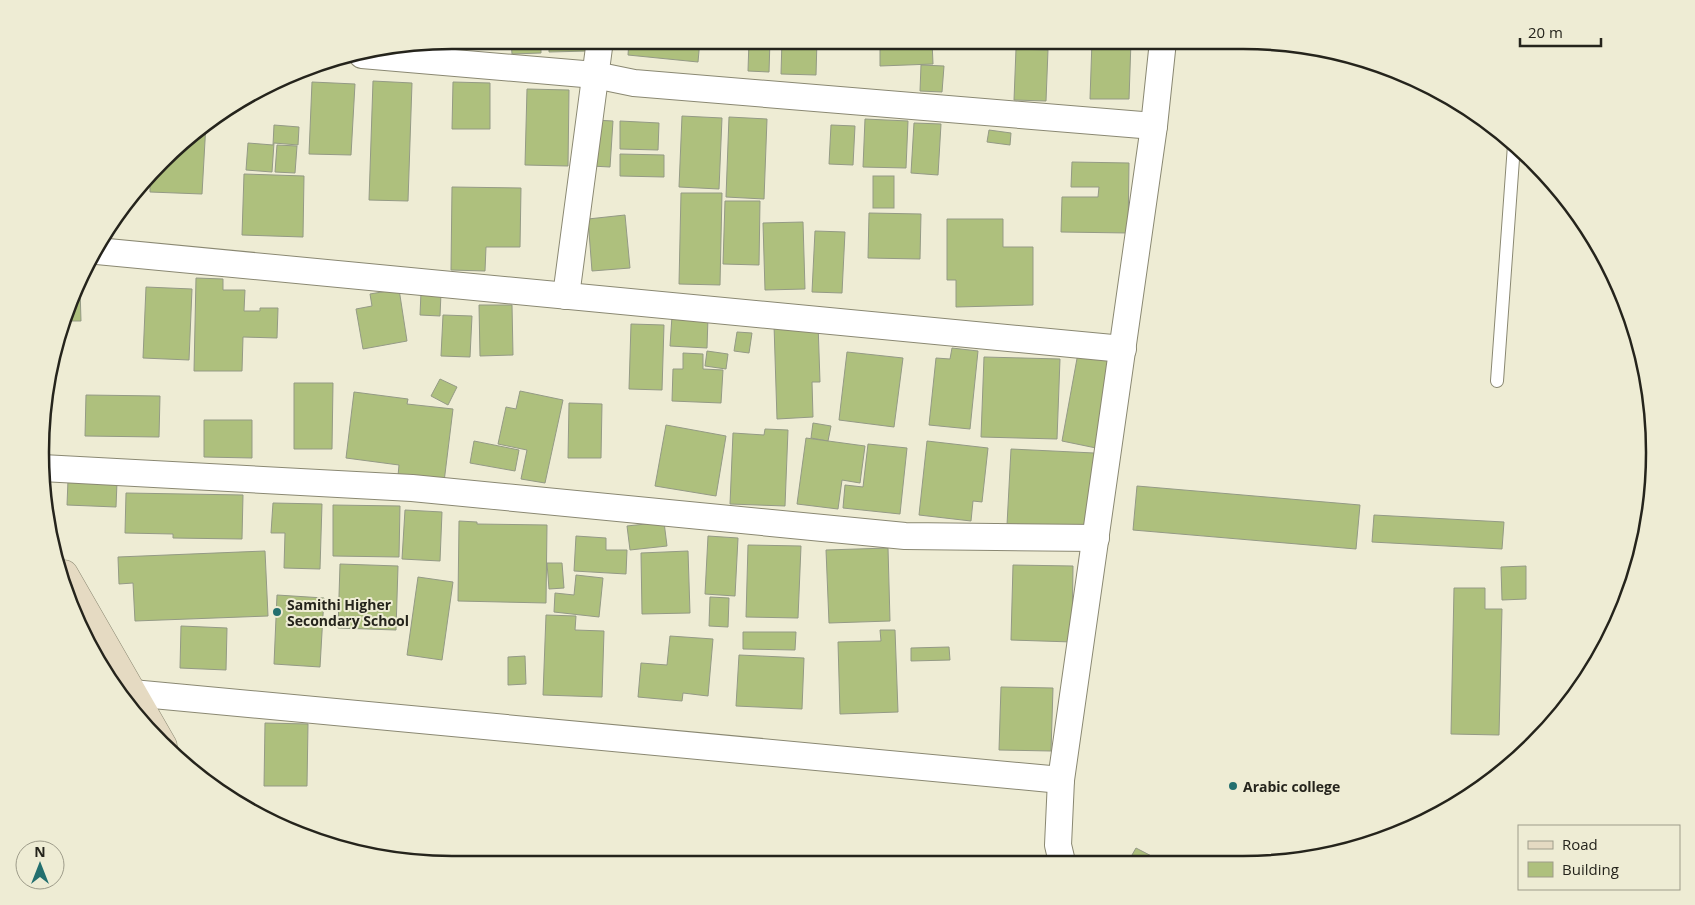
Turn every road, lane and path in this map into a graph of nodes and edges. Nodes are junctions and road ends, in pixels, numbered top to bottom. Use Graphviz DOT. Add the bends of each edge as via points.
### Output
graph roads {
  1 [pos="599,49"];
  2 [pos="1162,49"];
  3 [pos="377,56"];
  4 [pos="595,75"];
  5 [pos="1154,126"];
  6 [pos="1513,153"];
  7 [pos="103,252"];
  8 [pos="566,296"];
  9 [pos="1123,349"];
  10 [pos="1497,381"];
  11 [pos="50,468"];
  12 [pos="1096,538"];
  13 [pos="72,589"];
  14 [pos="132,693"];
  15 [pos="144,713"];
  16 [pos="1061,780"];
  17 [pos="1061,856"];
  1 -- 4 [label="street"];
  2 -- 5 [label="street"];
  3 -- 4 [label="street"];
  4 -- 5 [label="street" via="634,83"];
  4 -- 8 [label="street"];
  5 -- 9 [label="street"];
  6 -- 10 [label="lane"];
  7 -- 8 [label="street"];
  8 -- 9 [label="street"];
  9 -- 12 [label="street"];
  11 -- 12 [label="street" via="412,488 905,536"];
  12 -- 16 [label="street"];
  13 -- 14 [label="main road"];
  14 -- 15 [label="main road"];
  14 -- 16 [label="street"];
  16 -- 17 [label="street" via="1058,844"];
}
